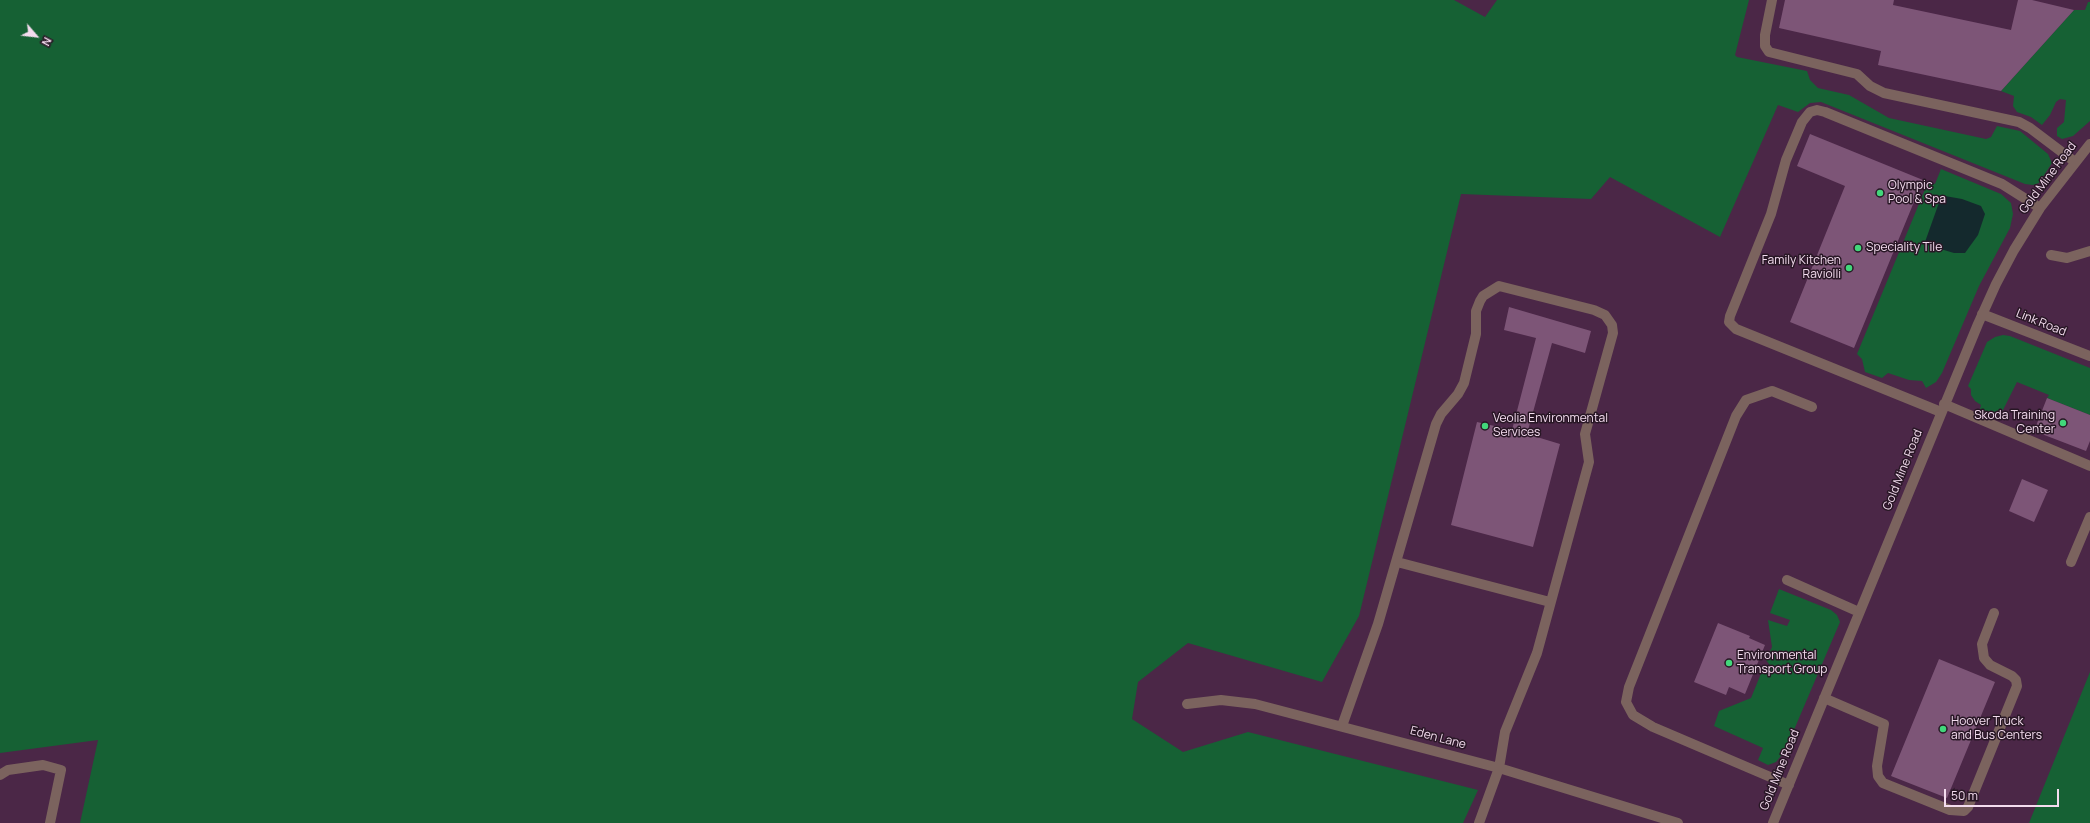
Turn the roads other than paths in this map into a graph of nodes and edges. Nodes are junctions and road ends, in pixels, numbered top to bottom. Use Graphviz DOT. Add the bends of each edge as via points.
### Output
graph roads {
  1 [pos="1772,0"];
  2 [pos="2090,144"];
  3 [pos="2075,162"];
  4 [pos="2040,208"];
  5 [pos="2090,251"];
  6 [pos="2051,255"];
  7 [pos="1982,314"];
  8 [pos="2090,356"];
  9 [pos="1812,406"];
  10 [pos="1943,408"];
  11 [pos="2090,466"];
  12 [pos="2090,517"];
  13 [pos="1397,562"];
  14 [pos="2071,562"];
  15 [pos="1787,580"];
  16 [pos="1550,602"];
  17 [pos="1859,612"];
  18 [pos="1994,614"];
  19 [pos="1824,698"];
  20 [pos="1187,704"];
  21 [pos="1342,726"];
  22 [pos="1499,768"];
  23 [pos="0,775"];
  24 [pos="1789,785"];
  25 [pos="1479,821"];
  26 [pos="1666,821"];
  27 [pos="50,823"];
  28 [pos="1490,823"];
  29 [pos="1678,823"];
  30 [pos="1773,823"];
  1 -- 3 [label="street" via="1765,35 1765,46 1769,52 1857,74 1870,86 1884,93 2019,122"];
  2 -- 3 [label="street, Gold Mine Road"];
  3 -- 4 [label="street, Gold Mine Road"];
  4 -- 7 [label="street, Gold Mine Road" via="2014,250"];
  4 -- 10 [label="street" via="2002,184 1825,112 1810,112 1802,122 1786,160 1771,214 1729,322 1736,329"];
  5 -- 6 [label="street" via="2067,258"];
  7 -- 8 [label="street, Link Road"];
  7 -- 10 [label="street, Gold Mine Road"];
  9 -- 24 [label="street" via="1772,391 1746,400 1736,416 1629,687 1626,702 1633,715 1653,727"];
  10 -- 11 [label="street"];
  10 -- 17 [label="street, Gold Mine Road"];
  12 -- 14 [label="street"];
  13 -- 16 [label="street"];
  13 -- 16 [label="street" via="1436,424 1440,414 1458,394 1464,382 1476,334 1476,311 1483,296 1499,286 1594,310 1610,320 1613,333 1585,434 1589,462"];
  13 -- 21 [label="street"];
  15 -- 17 [label="street"];
  16 -- 22 [label="street" via="1537,653 1505,732"];
  17 -- 19 [label="street, Gold Mine Road"];
  18 -- 19 [label="street" via="1982,644 1984,658 1990,666 2012,676 2018,686 1964,811 1950,810 1883,783 1877,772 1884,724"];
  19 -- 24 [label="street, Gold Mine Road"];
  20 -- 21 [label="street, Eden Lane" via="1237,701"];
  21 -- 22 [label="street, Eden Lane"];
  22 -- 25 [label="street"];
  22 -- 26 [label="street, Eden Lane"];
  23 -- 27 [label="street" via="8,770 42,765 61,770"];
  24 -- 30 [label="street, Gold Mine Road"];
  25 -- 28 [label="street"];
  26 -- 29 [label="street, Eden Lane"];
}
